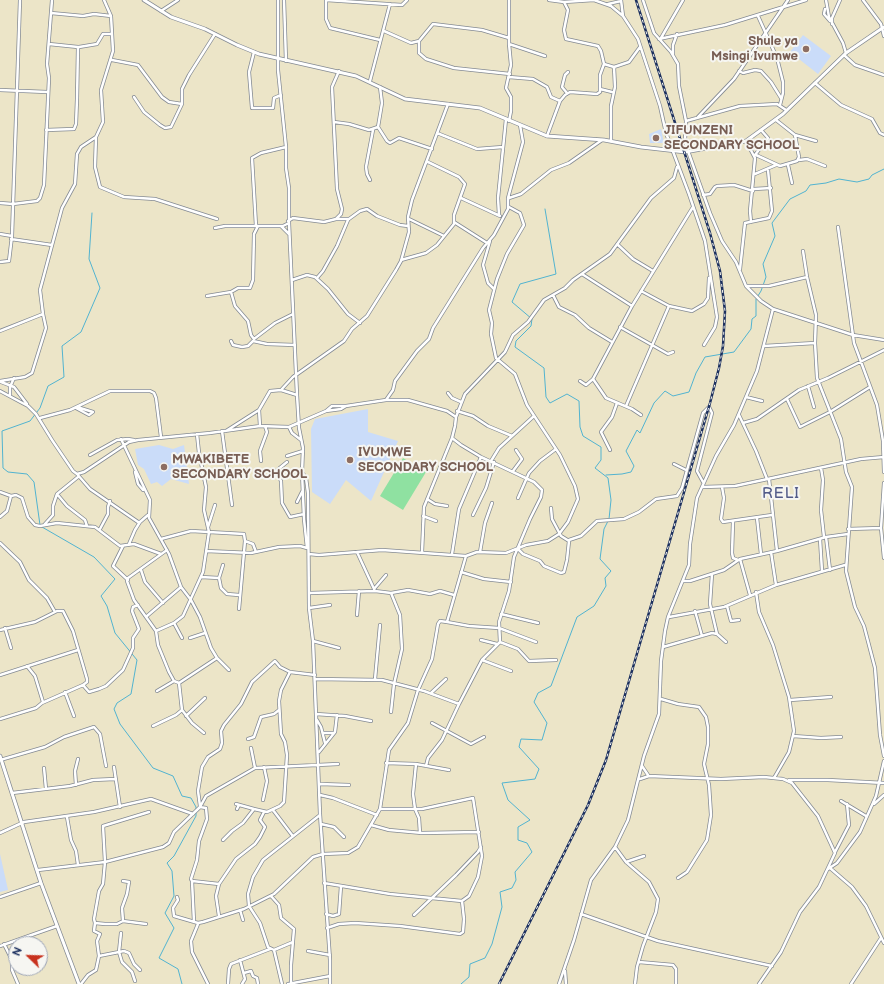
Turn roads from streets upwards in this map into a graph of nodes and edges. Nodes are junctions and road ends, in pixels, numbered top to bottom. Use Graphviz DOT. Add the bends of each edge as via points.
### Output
graph roads {
  1 [pos="20,0"];
  2 [pos="52,0"];
  3 [pos="104,0"];
  4 [pos="144,0"];
  5 [pos="178,0"];
  6 [pos="278,0"];
  7 [pos="284,0"];
  8 [pos="326,0"];
  9 [pos="342,0"];
  10 [pos="377,0"];
  11 [pos="407,0"];
  12 [pos="509,0"];
  13 [pos="549,0"];
  14 [pos="621,0"];
  15 [pos="643,0"];
  16 [pos="683,0"];
  17 [pos="788,0"];
  18 [pos="806,0"];
  19 [pos="826,0"];
  20 [pos="840,0"];
  21 [pos="863,0"];
  22 [pos="564,2"];
  23 [pos="375,4"];
  24 [pos="390,4"];
  25 [pos="607,4"];
  26 [pos="780,9"];
  27 [pos="161,11"];
  28 [pos="51,13"];
  29 [pos="111,16"];
  30 [pos="623,16"];
  31 [pos="758,16"];
  32 [pos="831,23"];
  33 [pos="883,27"];
  34 [pos="766,30"];
  35 [pos="384,31"];
  36 [pos="112,34"];
  37 [pos="215,34"];
  38 [pos="677,34"];
  39 [pos="884,36"];
  40 [pos="509,38"];
  41 [pos="660,39"];
  42 [pos="380,40"];
  43 [pos="419,41"];
  44 [pos="49,44"];
  45 [pos="509,44"];
  46 [pos="640,46"];
  47 [pos="78,47"];
  48 [pos="254,52"];
  49 [pos="845,54"];
  50 [pos="673,55"];
  51 [pos="545,56"];
  52 [pos="112,60"];
  53 [pos="278,60"];
  54 [pos="286,61"];
  55 [pos="604,64"];
  56 [pos="614,66"];
  57 [pos="339,71"];
  58 [pos="739,71"];
  59 [pos="568,72"];
  60 [pos="510,75"];
  61 [pos="884,75"];
  62 [pos="370,81"];
  63 [pos="814,82"];
  64 [pos="380,87"];
  65 [pos="600,89"];
  66 [pos="0,90"];
  67 [pos="18,91"];
  68 [pos="47,92"];
  69 [pos="612,92"];
  70 [pos="567,93"];
  71 [pos="281,95"];
  72 [pos="134,97"];
  73 [pos="782,98"];
  74 [pos="560,102"];
  75 [pos="449,103"];
  76 [pos="182,104"];
  77 [pos="780,105"];
  78 [pos="786,110"];
  79 [pos="697,118"];
  80 [pos="508,120"];
  81 [pos="776,120"];
  82 [pos="686,121"];
  83 [pos="334,122"];
  84 [pos="520,126"];
  85 [pos="378,127"];
  86 [pos="46,130"];
  87 [pos="373,130"];
  88 [pos="762,130"];
  89 [pos="437,133"];
  90 [pos="795,135"];
  91 [pos="884,135"];
  92 [pos="96,136"];
  93 [pos="547,136"];
  94 [pos="602,139"];
  95 [pos="611,141"];
  96 [pos="746,141"];
  97 [pos="816,141"];
  98 [pos="286,147"];
  99 [pos="503,147"];
  100 [pos="432,150"];
  101 [pos="673,150"];
  102 [pos="688,152"];
  103 [pos="755,155"];
  104 [pos="799,160"];
  105 [pos="428,162"];
  106 [pos="678,164"];
  107 [pos="777,165"];
  108 [pos="788,165"];
  109 [pos="825,166"];
  110 [pos="768,170"];
  111 [pos="755,174"];
  112 [pos="370,180"];
  113 [pos="792,183"];
  114 [pos="771,188"];
  115 [pos="753,190"];
  116 [pos="703,195"];
  117 [pos="461,198"];
  118 [pos="508,198"];
  119 [pos="0,203"];
  120 [pos="13,204"];
  121 [pos="508,207"];
  122 [pos="693,207"];
  123 [pos="499,216"];
  124 [pos="504,216"];
  125 [pos="336,219"];
  126 [pos="349,219"];
  127 [pos="408,219"];
  128 [pos="217,220"];
  129 [pos="288,222"];
  130 [pos="454,222"];
  131 [pos="751,222"];
  132 [pos="257,226"];
  133 [pos="280,226"];
  134 [pos="408,226"];
  135 [pos="838,227"];
  136 [pos="215,228"];
  137 [pos="0,234"];
  138 [pos="290,234"];
  139 [pos="444,236"];
  140 [pos="12,238"];
  141 [pos="490,240"];
  142 [pos="487,243"];
  143 [pos="618,244"];
  144 [pos="52,245"];
  145 [pos="803,250"];
  146 [pos="401,261"];
  147 [pos="0,262"];
  148 [pos="740,270"];
  149 [pos="653,271"];
  150 [pos="708,273"];
  151 [pos="582,274"];
  152 [pos="806,277"];
  153 [pos="317,278"];
  154 [pos="292,280"];
  155 [pos="746,286"];
  156 [pos="495,289"];
  157 [pos="641,291"];
  158 [pos="231,292"];
  159 [pos="552,295"];
  160 [pos="207,296"];
  161 [pos="632,306"];
  162 [pos="669,306"];
  163 [pos="773,309"];
  164 [pos="43,314"];
  165 [pos="293,314"];
  166 [pos="816,322"];
  167 [pos="360,323"];
  168 [pos="620,328"];
  169 [pos="0,331"];
  170 [pos="853,335"];
  171 [pos="254,340"];
  172 [pos="884,340"];
  173 [pos="231,341"];
  174 [pos="612,342"];
  175 [pos="815,343"];
  176 [pos="654,344"];
  177 [pos="295,345"];
  178 [pos="704,345"];
  179 [pos="764,346"];
  180 [pos="884,350"];
  181 [pos="673,352"];
  182 [pos="497,360"];
  183 [pos="860,362"];
  184 [pos="296,375"];
  185 [pos="14,378"];
  186 [pos="593,378"];
  187 [pos="0,381"];
  188 [pos="580,381"];
  189 [pos="818,382"];
  190 [pos="11,385"];
  191 [pos="808,386"];
  192 [pos="870,387"];
  193 [pos="282,390"];
  194 [pos="0,391"];
  195 [pos="448,393"];
  196 [pos="10,395"];
  197 [pos="297,395"];
  198 [pos="746,397"];
  199 [pos="787,399"];
  200 [pos="386,400"];
  201 [pos="762,401"];
  202 [pos="461,402"];
  203 [pos="617,403"];
  204 [pos="28,406"];
  205 [pos="626,406"];
  206 [pos="814,406"];
  207 [pos="76,407"];
  208 [pos="259,410"];
  209 [pos="457,411"];
  210 [pos="830,412"];
  211 [pos="739,414"];
  212 [pos="641,415"];
  213 [pos="299,416"];
  214 [pos="534,416"];
  215 [pos="456,417"];
  216 [pos="40,418"];
  217 [pos="306,420"];
  218 [pos="743,423"];
  219 [pos="299,424"];
  220 [pos="260,426"];
  221 [pos="265,426"];
  222 [pos="288,428"];
  223 [pos="222,431"];
  224 [pos="226,431"];
  225 [pos="197,434"];
  226 [pos="161,436"];
  227 [pos="512,436"];
  228 [pos="452,438"];
  229 [pos="121,439"];
  230 [pos="134,440"];
  231 [pos="301,440"];
  232 [pos="125,446"];
  233 [pos="556,449"];
  234 [pos="516,450"];
  235 [pos="610,450"];
  236 [pos="303,452"];
  237 [pos="90,454"];
  238 [pos="287,456"];
  239 [pos="481,457"];
  240 [pos="884,457"];
  241 [pos="261,460"];
  242 [pos="287,462"];
  243 [pos="492,462"];
  244 [pos="845,462"];
  245 [pos="674,464"];
  246 [pos="821,468"];
  247 [pos="686,470"];
  248 [pos="513,471"];
  249 [pos="302,472"];
  250 [pos="884,472"];
  251 [pos="78,476"];
  252 [pos="526,478"];
  253 [pos="768,479"];
  254 [pos="704,482"];
  255 [pos="884,483"];
  256 [pos="703,487"];
  257 [pos="722,487"];
  258 [pos="303,488"];
  259 [pos="0,492"];
  260 [pos="57,494"];
  261 [pos="10,496"];
  262 [pos="518,498"];
  263 [pos="427,499"];
  264 [pos="110,501"];
  265 [pos="297,502"];
  266 [pos="492,503"];
  267 [pos="232,505"];
  268 [pos="216,506"];
  269 [pos="447,506"];
  270 [pos="551,508"];
  271 [pos="304,514"];
  272 [pos="148,515"];
  273 [pos="772,515"];
  274 [pos="423,516"];
  275 [pos="473,516"];
  276 [pos="0,517"];
  277 [pos="757,518"];
  278 [pos="436,521"];
  279 [pos="140,522"];
  280 [pos="733,522"];
  281 [pos="43,526"];
  282 [pos="87,526"];
  283 [pos="208,527"];
  284 [pos="881,528"];
  285 [pos="100,529"];
  286 [pos="848,529"];
  287 [pos="209,532"];
  288 [pos="560,534"];
  289 [pos="848,534"];
  290 [pos="825,537"];
  291 [pos="820,538"];
  292 [pos="161,539"];
  293 [pos="569,540"];
  294 [pos="245,541"];
  295 [pos="0,543"];
  296 [pos="129,544"];
  297 [pos="123,546"];
  298 [pos="517,549"];
  299 [pos="167,550"];
  300 [pos="206,551"];
  301 [pos="308,551"];
  302 [pos="357,551"];
  303 [pos="777,551"];
  304 [pos="244,552"];
  305 [pos="256,552"];
  306 [pos="422,552"];
  307 [pos="480,552"];
  308 [pos="771,552"];
  309 [pos="161,554"];
  310 [pos="452,554"];
  311 [pos="761,554"];
  312 [pos="466,556"];
  313 [pos="884,558"];
  314 [pos="739,560"];
  315 [pos="223,565"];
  316 [pos="845,565"];
  317 [pos="141,570"];
  318 [pos="830,570"];
  319 [pos="822,571"];
  320 [pos="461,572"];
  321 [pos="712,574"];
  322 [pos="386,575"];
  323 [pos="201,577"];
  324 [pos="219,578"];
  325 [pos="128,580"];
  326 [pos="684,580"];
  327 [pos="511,582"];
  328 [pos="776,585"];
  329 [pos="181,587"];
  330 [pos="374,590"];
  331 [pos="359,591"];
  332 [pos="756,592"];
  333 [pos="310,593"];
  334 [pos="391,593"];
  335 [pos="750,594"];
  336 [pos="240,595"];
  337 [pos="454,595"];
  338 [pos="191,600"];
  339 [pos="163,603"];
  340 [pos="138,605"];
  341 [pos="330,605"];
  342 [pos="727,606"];
  343 [pos="309,608"];
  344 [pos="239,609"];
  345 [pos="711,609"];
  346 [pos="695,610"];
  347 [pos="55,612"];
  348 [pos="501,614"];
  349 [pos="357,615"];
  350 [pos="147,616"];
  351 [pos="668,617"];
  352 [pos="739,620"];
  353 [pos="447,622"];
  354 [pos="538,623"];
  355 [pos="174,624"];
  356 [pos="380,625"];
  357 [pos="5,628"];
  358 [pos="499,628"];
  359 [pos="0,630"];
  360 [pos="156,632"];
  361 [pos="205,633"];
  362 [pos="717,634"];
  363 [pos="702,636"];
  364 [pos="182,638"];
  365 [pos="190,638"];
  366 [pos="481,640"];
  367 [pos="313,642"];
  368 [pos="536,642"];
  369 [pos="726,642"];
  370 [pos="498,643"];
  371 [pos="662,647"];
  372 [pos="11,648"];
  373 [pos="339,648"];
  374 [pos="78,650"];
  375 [pos="217,658"];
  376 [pos="482,660"];
  377 [pos="556,660"];
  378 [pos="27,666"];
  379 [pos="229,670"];
  380 [pos="511,671"];
  381 [pos="290,672"];
  382 [pos="0,675"];
  383 [pos="315,675"];
  384 [pos="315,679"];
  385 [pos="375,679"];
  386 [pos="446,679"];
  387 [pos="174,681"];
  388 [pos="179,683"];
  389 [pos="394,684"];
  390 [pos="83,685"];
  391 [pos="418,690"];
  392 [pos="65,692"];
  393 [pos="158,692"];
  394 [pos="430,693"];
  395 [pos="831,697"];
  396 [pos="205,698"];
  397 [pos="661,699"];
  398 [pos="790,700"];
  399 [pos="43,702"];
  400 [pos="459,704"];
  401 [pos="182,710"];
  402 [pos="279,710"];
  403 [pos="391,712"];
  404 [pos="316,714"];
  405 [pos="337,715"];
  406 [pos="74,716"];
  407 [pos="186,716"];
  408 [pos="0,719"];
  409 [pos="317,720"];
  410 [pos="371,721"];
  411 [pos="432,723"];
  412 [pos="153,726"];
  413 [pos="447,731"];
  414 [pos="204,733"];
  415 [pos="323,733"];
  416 [pos="334,733"];
  417 [pos="793,736"];
  418 [pos="484,737"];
  419 [pos="841,737"];
  420 [pos="248,739"];
  421 [pos="325,744"];
  422 [pos="251,748"];
  423 [pos="318,752"];
  424 [pos="884,756"];
  425 [pos="0,759"];
  426 [pos="78,760"];
  427 [pos="884,761"];
  428 [pos="386,763"];
  429 [pos="338,764"];
  430 [pos="416,764"];
  431 [pos="318,765"];
  432 [pos="106,766"];
  433 [pos="264,766"];
  434 [pos="426,766"];
  435 [pos="642,766"];
  436 [pos="114,767"];
  437 [pos="287,767"];
  438 [pos="44,768"];
  439 [pos="255,768"];
  440 [pos="449,770"];
  441 [pos="649,776"];
  442 [pos="708,778"];
  443 [pos="774,778"];
  444 [pos="115,779"];
  445 [pos="639,779"];
  446 [pos="787,780"];
  447 [pos="879,783"];
  448 [pos="320,784"];
  449 [pos="884,784"];
  450 [pos="76,785"];
  451 [pos="349,785"];
  452 [pos="46,789"];
  453 [pos="12,793"];
  454 [pos="320,795"];
  455 [pos="884,795"];
  456 [pos="263,800"];
  457 [pos="841,801"];
  458 [pos="847,804"];
  459 [pos="120,806"];
  460 [pos="872,806"];
  461 [pos="199,807"];
  462 [pos="237,809"];
  463 [pos="254,809"];
  464 [pos="380,809"];
  465 [pos="415,809"];
  466 [pos="273,810"];
  467 [pos="149,812"];
  468 [pos="264,812"];
  469 [pos="194,813"];
  470 [pos="320,814"];
  471 [pos="377,815"];
  472 [pos="866,816"];
  473 [pos="67,817"];
  474 [pos="22,822"];
  475 [pos="321,824"];
  476 [pos="371,824"];
  477 [pos="479,832"];
  478 [pos="0,833"];
  479 [pos="420,833"];
  480 [pos="292,835"];
  481 [pos="344,837"];
  482 [pos="223,840"];
  483 [pos="481,845"];
  484 [pos="615,847"];
  485 [pos="835,853"];
  486 [pos="323,854"];
  487 [pos="644,856"];
  488 [pos="105,862"];
  489 [pos="626,862"];
  490 [pos="78,865"];
  491 [pos="829,869"];
  492 [pos="38,870"];
  493 [pos="678,878"];
  494 [pos="123,881"];
  495 [pos="192,881"];
  496 [pos="41,883"];
  497 [pos="324,883"];
  498 [pos="219,884"];
  499 [pos="341,886"];
  500 [pos="271,896"];
  501 [pos="0,897"];
  502 [pos="177,897"];
  503 [pos="434,897"];
  504 [pos="462,901"];
  505 [pos="249,906"];
  506 [pos="240,910"];
  507 [pos="326,914"];
  508 [pos="581,914"];
  509 [pos="414,915"];
  510 [pos="219,916"];
  511 [pos="243,920"];
  512 [pos="123,921"];
  513 [pos="95,923"];
  514 [pos="196,923"];
  515 [pos="146,924"];
  516 [pos="57,926"];
  517 [pos="327,928"];
  518 [pos="121,933"];
  519 [pos="646,937"];
  520 [pos="881,938"];
  521 [pos="293,942"];
  522 [pos="884,943"];
  523 [pos="4,944"];
  524 [pos="0,946"];
  525 [pos="270,948"];
  526 [pos="274,950"];
  527 [pos="308,951"];
  528 [pos="119,952"];
  529 [pos="330,955"];
  530 [pos="99,956"];
  531 [pos="240,960"];
  532 [pos="639,962"];
  533 [pos="772,966"];
  534 [pos="565,969"];
  535 [pos="140,970"];
  536 [pos="244,973"];
  537 [pos="330,976"];
  538 [pos="136,981"];
  539 [pos="18,984"];
  540 [pos="80,984"];
  541 [pos="208,984"];
  542 [pos="228,984"];
  543 [pos="242,984"];
  544 [pos="258,984"];
  545 [pos="282,984"];
  546 [pos="290,984"];
  547 [pos="330,984"];
  548 [pos="558,984"];
  549 [pos="566,984"];
  550 [pos="635,984"];
  551 [pos="676,984"];
  552 [pos="758,984"];
  553 [pos="851,984"];
  1 -- 67 [label="street"];
  2 -- 28 [label="street"];
  3 -- 29 [label="street"];
  4 -- 27 [label="street"];
  5 -- 27 [label="street"];
  6 -- 53 [label="street"];
  7 -- 54 [label="street"];
  8 -- 9 [label="street"];
  8 -- 42 [label="street" via="326,19 330,28"];
  9 -- 23 [label="street"];
  10 -- 23 [label="street"];
  11 -- 24 [label="street" via="402,5"];
  12 -- 40 [label="street"];
  13 -- 22 [label="street"];
  14 -- 25 [label="street"];
  14 -- 30 [label="street"];
  15 -- 41 [label="street" via="653,30"];
  16 -- 41 [label="street"];
  17 -- 26 [label="street"];
  18 -- 26 [label="street"];
  19 -- 32 [label="street"];
  20 -- 32 [label="street"];
  21 -- 33 [label="street"];
  22 -- 25 [label="street" via="592,0"];
  22 -- 55 [label="street" via="568,10 564,30 566,38 598,46"];
  23 -- 24 [label="street"];
  24 -- 35 [label="street"];
  25 -- 30 [label="street"];
  26 -- 31 [label="street"];
  26 -- 34 [label="street"];
  27 -- 37 [label="street"];
  28 -- 29 [label="street"];
  28 -- 44 [label="street"];
  29 -- 36 [label="street"];
  30 -- 46 [label="street"];
  31 -- 34 [label="street"];
  31 -- 38 [label="street"];
  32 -- 49 [label="street" via="843,43"];
  33 -- 39 [label="street"];
  33 -- 49 [label="street"];
  34 -- 58 [label="street"];
  34 -- 73 [label="street" via="770,46 776,53 783,82"];
  35 -- 42 [label="street"];
  35 -- 43 [label="street" via="411,43"];
  36 -- 47 [label="street" via="103,34 97,44"];
  36 -- 52 [label="street"];
  37 -- 48 [label="street"];
  37 -- 76 [label="street" via="182,89"];
  38 -- 41 [label="street"];
  38 -- 50 [label="street"];
  40 -- 43 [label="street" via="482,30 433,24"];
  40 -- 45 [label="street"];
  41 -- 50 [label="street"];
  42 -- 62 [label="street"];
  43 -- 60 [label="street" via="419,53 426,59 454,68"];
  44 -- 47 [label="street"];
  44 -- 68 [label="street"];
  45 -- 51 [label="street"];
  45 -- 60 [label="street"];
  46 -- 56 [label="street" via="629,62"];
  46 -- 101 [label="street"];
  47 -- 86 [label="street" via="76,124 72,129"];
  48 -- 53 [label="street"];
  48 -- 71 [label="street" via="249,72 252,108 273,108 274,98"];
  49 -- 61 [label="street" via="855,65"];
  49 -- 63 [label="street"];
  50 -- 82 [label="street" via="679,68 679,84"];
  52 -- 76 [label="street" via="138,65 162,97 169,102"];
  52 -- 92 [label="street" via="101,90 103,122"];
  53 -- 54 [label="street"];
  53 -- 71 [label="street"];
  54 -- 57 [label="street"];
  55 -- 56 [label="street"];
  55 -- 65 [label="street"];
  56 -- 69 [label="street" via="615,87"];
  57 -- 62 [label="street"];
  57 -- 83 [label="street" via="332,87"];
  58 -- 73 [label="street" via="761,71"];
  58 -- 79 [label="street"];
  59 -- 70 [label="street" via="562,87"];
  60 -- 74 [label="street" via="533,79 545,85 551,97"];
  60 -- 80 [label="street" via="506,88 511,97"];
  62 -- 64 [label="street"];
  63 -- 78 [label="street"];
  63 -- 91 [label="street" via="841,105 872,119 880,134"];
  64 -- 75 [label="street" via="405,99"];
  64 -- 85 [label="street" via="382,108"];
  65 -- 69 [label="street"];
  65 -- 70 [label="street" via="597,94"];
  66 -- 67 [label="street"];
  67 -- 68 [label="street"];
  67 -- 120 [label="street"];
  68 -- 86 [label="street"];
  69 -- 95 [label="street"];
  70 -- 74 [label="street"];
  71 -- 98 [label="street"];
  72 -- 76 [label="street" via="144,112 167,129 173,125"];
  73 -- 77 [label="street"];
  74 -- 93 [label="street"];
  75 -- 80 [label="street" via="480,108"];
  75 -- 89 [label="street"];
  77 -- 78 [label="street"];
  77 -- 79 [label="street" via="740,106"];
  78 -- 81 [label="street"];
  79 -- 82 [label="street"];
  80 -- 84 [label="street"];
  80 -- 99 [label="street"];
  81 -- 88 [label="street"];
  81 -- 90 [label="street"];
  82 -- 102 [label="street" via="685,140"];
  83 -- 87 [label="street"];
  83 -- 125 [label="street" via="337,189 342,213"];
  84 -- 93 [label="street"];
  84 -- 118 [label="street" via="523,142"];
  85 -- 87 [label="street"];
  85 -- 100 [label="street" via="390,143 399,138"];
  86 -- 120 [label="street" via="46,171 40,198 37,201"];
  87 -- 112 [label="street" via="366,166 366,174"];
  88 -- 96 [label="street"];
  88 -- 103 [label="street" via="768,138"];
  89 -- 99 [label="street" via="477,149"];
  89 -- 100 [label="street"];
  90 -- 97 [label="street"];
  90 -- 104 [label="street"];
  92 -- 128 [label="street" via="95,167 100,187 124,197 155,199"];
  92 -- 144 [label="street" via="79,150 75,185 62,208"];
  93 -- 94 [label="street"];
  94 -- 95 [label="street"];
  94 -- 118 [label="street" via="569,163 552,170 521,194"];
  95 -- 101 [label="street" via="641,148"];
  96 -- 102 [label="street"];
  96 -- 103 [label="street"];
  98 -- 129 [label="street"];
  98 -- 132 [label="street" via="252,158"];
  99 -- 123 [label="street" via="498,198"];
  100 -- 105 [label="street"];
  101 -- 102 [label="street"];
  101 -- 106 [label="street"];
  102 -- 116 [label="street"];
  103 -- 107 [label="street"];
  103 -- 111 [label="street"];
  104 -- 108 [label="street"];
  104 -- 109 [label="street" via="807,159"];
  105 -- 117 [label="street" via="465,182"];
  105 -- 127 [label="street" via="412,200"];
  106 -- 122 [label="street"];
  106 -- 143 [label="street" via="674,178 651,198"];
  107 -- 108 [label="street"];
  107 -- 110 [label="street"];
  108 -- 113 [label="street"];
  110 -- 111 [label="street"];
  110 -- 114 [label="street"];
  111 -- 115 [label="street"];
  114 -- 115 [label="street"];
  114 -- 131 [label="street" via="772,205 769,218"];
  115 -- 116 [label="street" via="734,185 717,186 710,194"];
  115 -- 131 [label="street"];
  116 -- 148 [label="street" via="722,241"];
  117 -- 123 [label="street"];
  117 -- 130 [label="street"];
  118 -- 121 [label="street"];
  119 -- 120 [label="street"];
  120 -- 140 [label="street"];
  121 -- 124 [label="street"];
  121 -- 156 [label="street" via="520,213 524,225 503,262"];
  122 -- 149 [label="street"];
  122 -- 150 [label="street" via="706,246"];
  123 -- 124 [label="street"];
  124 -- 141 [label="street"];
  125 -- 126 [label="street"];
  125 -- 129 [label="street" via="324,222 293,218"];
  126 -- 134 [label="street" via="367,209 377,216"];
  126 -- 153 [label="street" via="323,272"];
  127 -- 134 [label="street"];
  127 -- 139 [label="street"];
  129 -- 133 [label="street"];
  129 -- 138 [label="street"];
  130 -- 139 [label="street"];
  130 -- 142 [label="street"];
  131 -- 148 [label="street" via="745,225"];
  132 -- 133 [label="street"];
  132 -- 136 [label="street"];
  132 -- 158 [label="street" via="254,234 253,280 249,288 238,288"];
  133 -- 138 [label="street"];
  134 -- 146 [label="street"];
  135 -- 170 [label="street"];
  137 -- 140 [label="street"];
  138 -- 154 [label="street"];
  139 -- 146 [label="street" via="430,251"];
  140 -- 144 [label="street"];
  140 -- 147 [label="street" via="9,261"];
  141 -- 142 [label="street"];
  141 -- 156 [label="street" via="483,265 488,283"];
  142 -- 200 [label="street" via="432,328 429,339 395,381 393,390"];
  143 -- 149 [label="street" via="634,259"];
  143 -- 151 [label="street" via="610,254"];
  144 -- 164 [label="street" via="40,290"];
  145 -- 152 [label="street"];
  146 -- 167 [label="street"];
  148 -- 155 [label="street"];
  149 -- 157 [label="street"];
  150 -- 162 [label="street" via="709,296 704,304 692,311"];
  150 -- 178 [label="street" via="714,289 717,317 715,327"];
  151 -- 159 [label="street"];
  151 -- 161 [label="street"];
  152 -- 155 [label="street" via="769,286"];
  152 -- 166 [label="street" via="816,310"];
  153 -- 154 [label="street" via="308,275"];
  153 -- 167 [label="street" via="348,314"];
  154 -- 165 [label="street"];
  155 -- 163 [label="street"];
  156 -- 182 [label="street" via="489,312"];
  157 -- 161 [label="street"];
  157 -- 162 [label="street"];
  158 -- 160 [label="street"];
  158 -- 171 [label="street" via="235,306 248,322"];
  159 -- 174 [label="street" via="559,307 575,315"];
  159 -- 182 [label="street" via="544,300 528,322 513,335 506,351"];
  161 -- 168 [label="street"];
  162 -- 176 [label="street"];
  163 -- 166 [label="street"];
  163 -- 179 [label="street"];
  164 -- 169 [label="street"];
  164 -- 185 [label="street" via="46,328 33,370 29,375"];
  165 -- 171 [label="street" via="275,323"];
  165 -- 177 [label="street"];
  166 -- 170 [label="street"];
  166 -- 175 [label="street"];
  167 -- 184 [label="street" via="336,349"];
  168 -- 174 [label="street"];
  168 -- 176 [label="street"];
  170 -- 172 [label="street"];
  170 -- 183 [label="street"];
  171 -- 173 [label="street" via="248,346 242,347 234,346"];
  171 -- 177 [label="street" via="267,344"];
  174 -- 186 [label="street"];
  175 -- 179 [label="street"];
  175 -- 189 [label="street"];
  176 -- 181 [label="street" via="668,354"];
  176 -- 205 [label="street"];
  177 -- 184 [label="street"];
  179 -- 198 [label="street"];
  180 -- 183 [label="street"];
  182 -- 202 [label="street" via="472,386"];
  182 -- 214 [label="street" via="515,374"];
  183 -- 189 [label="street"];
  183 -- 192 [label="street"];
  184 -- 193 [label="street"];
  184 -- 197 [label="street"];
  185 -- 187 [label="street"];
  185 -- 190 [label="street"];
  186 -- 188 [label="street" via="586,385"];
  186 -- 203 [label="street" via="606,398"];
  187 -- 190 [label="street"];
  189 -- 191 [label="street"];
  189 -- 210 [label="street"];
  190 -- 196 [label="street"];
  190 -- 204 [label="street"];
  191 -- 199 [label="street"];
  191 -- 206 [label="street"];
  192 -- 210 [label="street"];
  192 -- 240 [label="street" via="879,413"];
  193 -- 197 [label="street"];
  193 -- 208 [label="street" via="270,391"];
  194 -- 196 [label="street"];
  195 -- 202 [label="street"];
  196 -- 204 [label="street"];
  197 -- 213 [label="street"];
  198 -- 201 [label="street"];
  198 -- 211 [label="street"];
  199 -- 210 [label="street" via="800,427"];
  199 -- 218 [label="street" via="757,419"];
  200 -- 215 [label="street" via="420,403 447,411"];
  200 -- 217 [label="street" via="346,406"];
  202 -- 209 [label="street"];
  203 -- 205 [label="street"];
  203 -- 235 [label="street" via="612,417 601,432"];
  204 -- 216 [label="street"];
  205 -- 212 [label="street"];
  207 -- 207 [label="street" via="89,415 93,412"];
  207 -- 216 [label="street"];
  207 -- 226 [label="street" via="110,391 152,392 156,398"];
  208 -- 220 [label="street"];
  208 -- 224 [label="street"];
  209 -- 215 [label="street"];
  209 -- 227 [label="street" via="471,415 485,425"];
  210 -- 244 [label="street" via="842,439"];
  211 -- 218 [label="street"];
  211 -- 254 [label="street"];
  213 -- 217 [label="street"];
  213 -- 219 [label="street"];
  214 -- 227 [label="street"];
  214 -- 233 [label="street"];
  215 -- 228 [label="street"];
  216 -- 251 [label="street" via="52,440"];
  217 -- 219 [label="street"];
  218 -- 253 [label="street"];
  219 -- 222 [label="street"];
  219 -- 231 [label="street"];
  220 -- 221 [label="street"];
  220 -- 224 [label="street"];
  221 -- 222 [label="street"];
  221 -- 241 [label="street" via="267,432 260,451"];
  222 -- 231 [label="street"];
  223 -- 224 [label="street"];
  223 -- 225 [label="street"];
  223 -- 267 [label="street"];
  225 -- 226 [label="street"];
  225 -- 283 [label="street" via="206,487 204,510"];
  226 -- 230 [label="street"];
  227 -- 243 [label="street" via="496,451"];
  228 -- 239 [label="street"];
  228 -- 263 [label="street"];
  229 -- 230 [label="street"];
  229 -- 232 [label="street"];
  229 -- 237 [label="street"];
  230 -- 232 [label="street"];
  231 -- 236 [label="street"];
  232 -- 251 [label="street"];
  232 -- 272 [label="street" via="150,500"];
  233 -- 252 [label="street" via="538,463"];
  233 -- 288 [label="street" via="575,486 578,500"];
  234 -- 248 [label="street" via="522,459"];
  236 -- 238 [label="street"];
  236 -- 249 [label="street"];
  239 -- 243 [label="street"];
  239 -- 310 [label="street" via="459,510"];
  240 -- 244 [label="street"];
  240 -- 250 [label="street"];
  242 -- 271 [label="street" via="276,471 281,481 282,503 291,517"];
  243 -- 248 [label="street"];
  243 -- 275 [label="street" via="486,488"];
  244 -- 246 [label="street"];
  244 -- 286 [label="street" via="852,487"];
  245 -- 247 [label="street"];
  246 -- 253 [label="street"];
  246 -- 290 [label="street" via="821,510"];
  247 -- 254 [label="street" via="704,410 710,407 712,413 697,471"];
  247 -- 293 [label="street" via="682,488 676,496 656,499 628,518 605,519 593,523 579,538"];
  248 -- 252 [label="street"];
  249 -- 258 [label="street"];
  249 -- 301 [label="street" via="306,478 308,493"];
  251 -- 260 [label="street"];
  251 -- 264 [label="street" via="90,489"];
  252 -- 262 [label="street"];
  252 -- 298 [label="street" via="538,485 542,494"];
  253 -- 257 [label="street"];
  253 -- 273 [label="street"];
  254 -- 256 [label="street"];
  255 -- 284 [label="street"];
  256 -- 257 [label="street"];
  256 -- 326 [label="street" via="696,502 689,565"];
  257 -- 280 [label="street" via="724,498 721,520"];
  258 -- 265 [label="street"];
  258 -- 271 [label="street"];
  259 -- 261 [label="street"];
  260 -- 281 [label="street" via="53,515"];
  260 -- 282 [label="street" via="85,520"];
  261 -- 276 [label="street" via="6,514"];
  261 -- 281 [label="street" via="22,498 31,522"];
  263 -- 269 [label="street" via="435,504"];
  263 -- 274 [label="street"];
  264 -- 279 [label="street"];
  264 -- 285 [label="street" via="108,514"];
  266 -- 307 [label="street" via="485,523"];
  268 -- 283 [label="street"];
  270 -- 288 [label="street" via="552,519"];
  271 -- 301 [label="street"];
  272 -- 279 [label="street"];
  272 -- 292 [label="street"];
  273 -- 277 [label="street"];
  273 -- 303 [label="street"];
  274 -- 278 [label="street"];
  274 -- 306 [label="street"];
  277 -- 280 [label="street"];
  277 -- 311 [label="street"];
  279 -- 296 [label="street"];
  280 -- 314 [label="street" via="732,553 733,558"];
  281 -- 282 [label="street" via="57,523"];
  282 -- 285 [label="street"];
  283 -- 287 [label="street"];
  284 -- 286 [label="street"];
  284 -- 313 [label="street"];
  285 -- 297 [label="street" via="114,543"];
  286 -- 289 [label="street"];
  287 -- 292 [label="street" via="191,531"];
  287 -- 294 [label="street" via="242,533"];
  287 -- 300 [label="street"];
  288 -- 293 [label="street"];
  288 -- 298 [label="street" via="545,542"];
  289 -- 290 [label="street"];
  289 -- 316 [label="street"];
  290 -- 291 [label="street"];
  290 -- 318 [label="street"];
  291 -- 303 [label="street"];
  291 -- 319 [label="street"];
  292 -- 299 [label="street"];
  293 -- 298 [label="street" via="568,560 562,573 544,566 540,561"];
  294 -- 304 [label="street"];
  294 -- 305 [label="street" via="253,545"];
  295 -- 347 [label="street" via="20,562 29,580 47,598"];
  296 -- 297 [label="street"];
  296 -- 309 [label="street" via="136,544"];
  297 -- 325 [label="street" via="113,566"];
  298 -- 307 [label="street" via="502,554"];
  298 -- 327 [label="street"];
  299 -- 309 [label="street"];
  299 -- 329 [label="street"];
  300 -- 304 [label="street"];
  300 -- 323 [label="street"];
  301 -- 302 [label="street" via="319,555"];
  301 -- 305 [label="street" via="300,546"];
  301 -- 333 [label="street"];
  302 -- 306 [label="street"];
  302 -- 330 [label="street"];
  303 -- 308 [label="street"];
  304 -- 305 [label="street"];
  304 -- 336 [label="street"];
  306 -- 310 [label="street"];
  307 -- 312 [label="street"];
  308 -- 311 [label="street"];
  308 -- 328 [label="street"];
  309 -- 317 [label="street"];
  310 -- 312 [label="street"];
  311 -- 314 [label="street"];
  312 -- 320 [label="street"];
  314 -- 321 [label="street" via="728,568"];
  314 -- 335 [label="street"];
  315 -- 324 [label="street"];
  316 -- 318 [label="street"];
  316 -- 424 [label="street" via="855,607 862,619 875,668"];
  317 -- 325 [label="street"];
  317 -- 339 [label="street" via="146,582"];
  318 -- 319 [label="street"];
  319 -- 328 [label="street"];
  320 -- 327 [label="street" via="484,579"];
  320 -- 337 [label="street"];
  321 -- 326 [label="street" via="690,581"];
  321 -- 345 [label="street"];
  322 -- 330 [label="street"];
  323 -- 324 [label="street"];
  323 -- 338 [label="street"];
  324 -- 336 [label="street" via="225,594"];
  325 -- 340 [label="street"];
  326 -- 351 [label="street"];
  327 -- 348 [label="street"];
  328 -- 332 [label="street"];
  329 -- 338 [label="street"];
  329 -- 339 [label="street"];
  330 -- 331 [label="street"];
  330 -- 334 [label="street"];
  331 -- 333 [label="street"];
  331 -- 349 [label="street"];
  332 -- 335 [label="street"];
  332 -- 398 [label="street" via="759,612 773,645"];
  333 -- 343 [label="street"];
  334 -- 337 [label="street" via="408,590 430,594 440,591"];
  334 -- 389 [label="street" via="400,615 402,645"];
  335 -- 342 [label="street"];
  336 -- 344 [label="street"];
  337 -- 353 [label="street"];
  338 -- 355 [label="street" via="184,614"];
  338 -- 361 [label="street"];
  339 -- 350 [label="street"];
  340 -- 350 [label="street"];
  340 -- 390 [label="street" via="133,607 132,611 139,629 133,638 133,648 124,670 99,689 89,692"];
  341 -- 343 [label="street"];
  342 -- 345 [label="street"];
  342 -- 352 [label="street" via="731,622"];
  343 -- 367 [label="street"];
  345 -- 346 [label="street"];
  345 -- 362 [label="street"];
  346 -- 351 [label="street"];
  346 -- 363 [label="street"];
  347 -- 357 [label="street" via="36,622"];
  347 -- 374 [label="street" via="61,610 64,613 73,631"];
  348 -- 354 [label="street"];
  348 -- 358 [label="street"];
  350 -- 360 [label="street"];
  351 -- 371 [label="street"];
  353 -- 358 [label="street"];
  353 -- 391 [label="street" via="439,622 432,659"];
  355 -- 360 [label="street"];
  355 -- 364 [label="street"];
  356 -- 385 [label="street"];
  357 -- 359 [label="street"];
  357 -- 372 [label="street"];
  358 -- 368 [label="street"];
  358 -- 370 [label="street"];
  360 -- 387 [label="street" via="159,649"];
  361 -- 365 [label="street"];
  361 -- 375 [label="street"];
  362 -- 363 [label="street"];
  362 -- 369 [label="street"];
  363 -- 371 [label="street"];
  366 -- 370 [label="street"];
  367 -- 373 [label="street"];
  367 -- 383 [label="street"];
  370 -- 376 [label="street"];
  370 -- 377 [label="street" via="518,649 529,661"];
  371 -- 397 [label="street"];
  374 -- 378 [label="street"];
  374 -- 390 [label="street" via="87,679"];
  375 -- 379 [label="street"];
  375 -- 388 [label="street"];
  376 -- 380 [label="street"];
  376 -- 400 [label="street"];
  378 -- 382 [label="street"];
  378 -- 399 [label="street" via="35,676"];
  381 -- 383 [label="street"];
  381 -- 402 [label="street" via="280,694"];
  381 -- 461 [label="street" via="280,667 276,661 250,685 241,704 224,724 220,749 208,757 202,767 198,791"];
  383 -- 384 [label="street"];
  384 -- 385 [label="street"];
  384 -- 404 [label="street"];
  385 -- 389 [label="street"];
  386 -- 394 [label="street"];
  387 -- 388 [label="street"];
  387 -- 393 [label="street"];
  388 -- 401 [label="street"];
  389 -- 391 [label="street"];
  389 -- 403 [label="street"];
  390 -- 392 [label="street"];
  391 -- 394 [label="street"];
  391 -- 428 [label="street" via="408,723 390,747"];
  392 -- 399 [label="street"];
  392 -- 406 [label="street"];
  394 -- 400 [label="street"];
  395 -- 398 [label="street"];
  396 -- 407 [label="street"];
  397 -- 435 [label="street" via="658,721"];
  397 -- 442 [label="street" via="698,706 702,710 708,727 704,761"];
  398 -- 417 [label="street"];
  399 -- 408 [label="street" via="36,708"];
  400 -- 413 [label="street"];
  401 -- 407 [label="street"];
  401 -- 412 [label="street"];
  402 -- 420 [label="street" via="274,714 262,716 254,737"];
  402 -- 437 [label="street" via="281,734 287,752"];
  404 -- 405 [label="street"];
  404 -- 409 [label="street"];
  405 -- 410 [label="street"];
  405 -- 416 [label="street"];
  407 -- 414 [label="street"];
  409 -- 415 [label="street"];
  409 -- 423 [label="street"];
  411 -- 413 [label="street"];
  413 -- 418 [label="street" via="470,744"];
  413 -- 434 [label="street"];
  415 -- 416 [label="street"];
  415 -- 421 [label="street"];
  416 -- 421 [label="street"];
  417 -- 419 [label="street"];
  417 -- 443 [label="street" via="789,752"];
  421 -- 423 [label="street"];
  422 -- 439 [label="street"];
  423 -- 431 [label="street"];
  425 -- 432 [label="street" via="44,747 64,736 94,727 100,734"];
  425 -- 453 [label="street"];
  426 -- 450 [label="street" via="75,771"];
  427 -- 447 [label="street"];
  428 -- 430 [label="street"];
  428 -- 464 [label="street"];
  429 -- 431 [label="street"];
  430 -- 434 [label="street"];
  430 -- 465 [label="street" via="413,790"];
  431 -- 437 [label="street"];
  431 -- 448 [label="street"];
  433 -- 437 [label="street"];
  433 -- 439 [label="street"];
  433 -- 456 [label="street" via="267,781"];
  434 -- 440 [label="street"];
  435 -- 441 [label="street"];
  435 -- 445 [label="street"];
  436 -- 444 [label="street"];
  437 -- 466 [label="street" via="284,802"];
  438 -- 452 [label="street"];
  439 -- 461 [label="street" via="208,794"];
  441 -- 442 [label="street"];
  441 -- 445 [label="street"];
  442 -- 443 [label="street"];
  442 -- 493 [label="street" via="711,815 707,840 687,872"];
  443 -- 446 [label="street"];
  444 -- 450 [label="street" via="92,780"];
  444 -- 459 [label="street"];
  445 -- 484 [label="street" via="628,820"];
  446 -- 447 [label="street"];
  446 -- 485 [label="street" via="818,816"];
  447 -- 449 [label="street"];
  447 -- 460 [label="street"];
  448 -- 451 [label="street"];
  448 -- 454 [label="street"];
  450 -- 452 [label="street"];
  452 -- 453 [label="street"];
  453 -- 474 [label="street"];
  454 -- 470 [label="street"];
  454 -- 471 [label="street"];
  455 -- 460 [label="street"];
  457 -- 458 [label="street"];
  458 -- 472 [label="street"];
  458 -- 485 [label="street" via="849,825"];
  459 -- 469 [label="street" via="151,799"];
  459 -- 473 [label="street"];
  460 -- 472 [label="street"];
  461 -- 469 [label="street"];
  461 -- 495 [label="street" via="206,808 207,819"];
  462 -- 463 [label="street" via="237,804"];
  463 -- 468 [label="street"];
  463 -- 482 [label="street" via="244,824"];
  464 -- 465 [label="street"];
  464 -- 471 [label="street"];
  465 -- 477 [label="street" via="473,798"];
  465 -- 479 [label="street" via="419,818"];
  466 -- 468 [label="street"];
  466 -- 480 [label="street"];
  467 -- 488 [label="street" via="104,825"];
  468 -- 498 [label="street" via="260,818 265,827 262,833 255,844 236,859"];
  469 -- 488 [label="street" via="163,847"];
  470 -- 475 [label="street"];
  470 -- 480 [label="street"];
  471 -- 476 [label="street"];
  472 -- 491 [label="street" via="857,837"];
  473 -- 474 [label="street"];
  473 -- 490 [label="street"];
  474 -- 478 [label="street"];
  474 -- 492 [label="street"];
  475 -- 481 [label="street" via="334,827"];
  475 -- 486 [label="street"];
  476 -- 479 [label="street" via="389,830"];
  476 -- 486 [label="street" via="354,851 345,854"];
  477 -- 479 [label="street"];
  477 -- 483 [label="street"];
  480 -- 505 [label="street" via="257,868 248,894"];
  483 -- 503 [label="street" via="478,852"];
  483 -- 504 [label="street" via="481,861 476,882 469,896"];
  484 -- 489 [label="street"];
  484 -- 508 [label="street" via="591,880"];
  485 -- 491 [label="street"];
  486 -- 497 [label="street"];
  486 -- 500 [label="street" via="310,859"];
  487 -- 489 [label="street"];
  488 -- 490 [label="street"];
  488 -- 513 [label="street"];
  489 -- 519 [label="street" via="649,882 658,899 656,912"];
  490 -- 492 [label="street"];
  491 -- 520 [label="street" via="852,887 866,906"];
  491 -- 533 [label="street" via="800,912"];
  492 -- 496 [label="street"];
  494 -- 512 [label="street" via="128,882 122,908"];
  495 -- 498 [label="street"];
  495 -- 514 [label="street"];
  496 -- 501 [label="street"];
  496 -- 516 [label="street"];
  497 -- 499 [label="street"];
  497 -- 507 [label="street"];
  498 -- 510 [label="street" via="216,896"];
  499 -- 503 [label="street" via="390,894"];
  499 -- 507 [label="street" via="339,914"];
  500 -- 505 [label="street"];
  500 -- 521 [label="street" via="279,905 281,918 294,929"];
  502 -- 514 [label="street" via="173,908 174,916"];
  503 -- 504 [label="street"];
  503 -- 509 [label="street"];
  504 -- 517 [label="street" via="462,933 360,923 339,924"];
  505 -- 506 [label="street"];
  505 -- 525 [label="street" via="260,923"];
  506 -- 510 [label="street"];
  506 -- 511 [label="street"];
  507 -- 517 [label="street"];
  508 -- 519 [label="street"];
  508 -- 534 [label="street"];
  510 -- 514 [label="street"];
  512 -- 513 [label="street" via="111,925"];
  512 -- 515 [label="street"];
  513 -- 530 [label="street" via="94,931 100,935 97,941"];
  514 -- 541 [label="street" via="191,941 192,952"];
  516 -- 523 [label="street"];
  516 -- 540 [label="street"];
  517 -- 529 [label="street"];
  518 -- 528 [label="street"];
  519 -- 532 [label="street"];
  519 -- 533 [label="street" via="715,955 757,961"];
  520 -- 522 [label="street"];
  520 -- 553 [label="street"];
  521 -- 526 [label="street"];
  521 -- 546 [label="street"];
  523 -- 524 [label="street"];
  523 -- 539 [label="street" via="12,960 12,970"];
  525 -- 526 [label="street"];
  525 -- 531 [label="street"];
  526 -- 545 [label="street"];
  527 -- 529 [label="street"];
  528 -- 530 [label="street"];
  528 -- 535 [label="street" via="129,953 133,963"];
  528 -- 538 [label="street" via="122,962 132,972"];
  529 -- 537 [label="street"];
  530 -- 540 [label="street" via="96,970"];
  531 -- 536 [label="street"];
  531 -- 542 [label="street" via="229,967"];
  532 -- 550 [label="street"];
  532 -- 551 [label="street" via="673,965 676,968"];
  533 -- 552 [label="street"];
  534 -- 548 [label="street"];
  534 -- 549 [label="street"];
  536 -- 543 [label="street" via="245,979"];
  536 -- 544 [label="street" via="251,971"];
  537 -- 546 [label="street"];
  537 -- 547 [label="street"];
}
